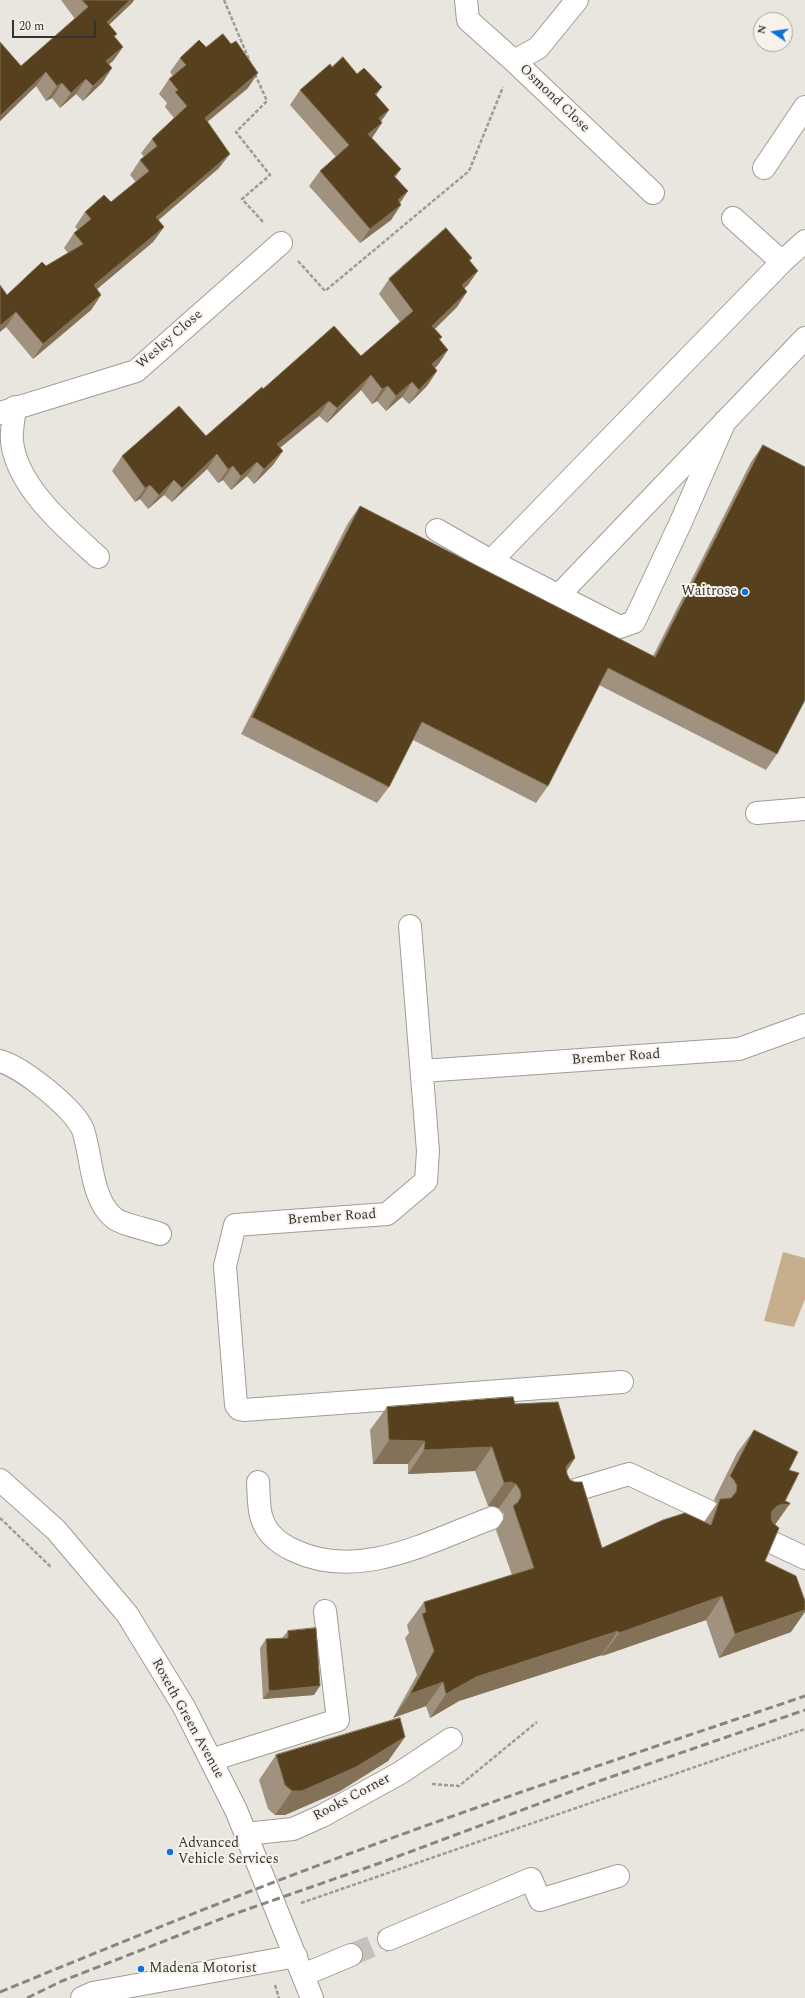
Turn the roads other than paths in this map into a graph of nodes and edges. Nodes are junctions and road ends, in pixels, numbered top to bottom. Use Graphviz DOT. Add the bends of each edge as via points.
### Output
graph roads {
  1 [pos="466,0"];
  2 [pos="577,0"];
  3 [pos="514,61"];
  4 [pos="805,107"];
  5 [pos="764,168"];
  6 [pos="653,193"];
  7 [pos="733,218"];
  8 [pos="805,241"];
  9 [pos="281,243"];
  10 [pos="782,262"];
  11 [pos="805,338"];
  12 [pos="8,410"];
  13 [pos="725,421"];
  14 [pos="437,530"];
  15 [pos="98,557"];
  16 [pos="491,561"];
  17 [pos="558,596"];
  18 [pos="805,809"];
  19 [pos="757,813"];
  20 [pos="410,926"];
  21 [pos="805,1025"];
  22 [pos="0,1061"];
  23 [pos="422,1071"];
  24 [pos="160,1234"];
  25 [pos="622,1382"];
  26 [pos="0,1480"];
  27 [pos="258,1482"];
  28 [pos="562,1494"];
  29 [pos="708,1511"];
  30 [pos="492,1518"];
  31 [pos="767,1540"];
  32 [pos="805,1558"];
  33 [pos="325,1611"];
  34 [pos="451,1739"];
  35 [pos="211,1760"];
  36 [pos="245,1834"];
  37 [pos="618,1876"];
  38 [pos="389,1939"];
  39 [pos="351,1955"];
  40 [pos="299,1965"];
  41 [pos="82,1998"];
  42 [pos="312,1998"];
  1 -- 3 [label="street, Osmond Close" via="468,20"];
  2 -- 3 [label="street" via="538,48"];
  3 -- 6 [label="street, Osmond Close"];
  4 -- 5 [label="street"];
  7 -- 10 [label="street"];
  8 -- 10 [label="street"];
  9 -- 12 [label="street, Wesley Close" via="136,371"];
  10 -- 16 [label="street"];
  11 -- 13 [label="street"];
  12 -- 15 [label="street, Wesley Close" via="19,467 58,520"];
  13 -- 17 [label="street"];
  13 -- 17 [label="street" via="634,622 620,627"];
  14 -- 16 [label="street"];
  16 -- 17 [label="street"];
  18 -- 19 [label="street"];
  20 -- 23 [label="street, Brember Road"];
  21 -- 23 [label="street, Brember Road" via="739,1049"];
  22 -- 24 [label="street" via="26,1073 71,1113 82,1129 102,1206 115,1219"];
  23 -- 25 [label="street, Brember Road" via="428,1151 426,1181 387,1214 235,1225 225,1266 236,1405 239,1409 252,1410"];
  26 -- 35 [label="street, Roxeth Green Avenue" via="56,1530 127,1614 184,1707"];
  27 -- 30 [label="street" via="261,1518 268,1531 291,1549 328,1561 359,1562 389,1557"];
  28 -- 29 [label="street" via="629,1474"];
  31 -- 32 [label="street"];
  33 -- 35 [label="street" via="338,1720"];
  34 -- 36 [label="street, Rooks Corner" via="400,1773 293,1829"];
  35 -- 36 [label="street, Roxeth Green Avenue"];
  36 -- 40 [label="street, Roxeth Green Avenue"];
  37 -- 38 [label="street" via="540,1900 532,1879"];
  39 -- 40 [label="street"];
  40 -- 41 [label="street" via="93,1993"];
  40 -- 42 [label="street, Roxeth Green Avenue"];
}
